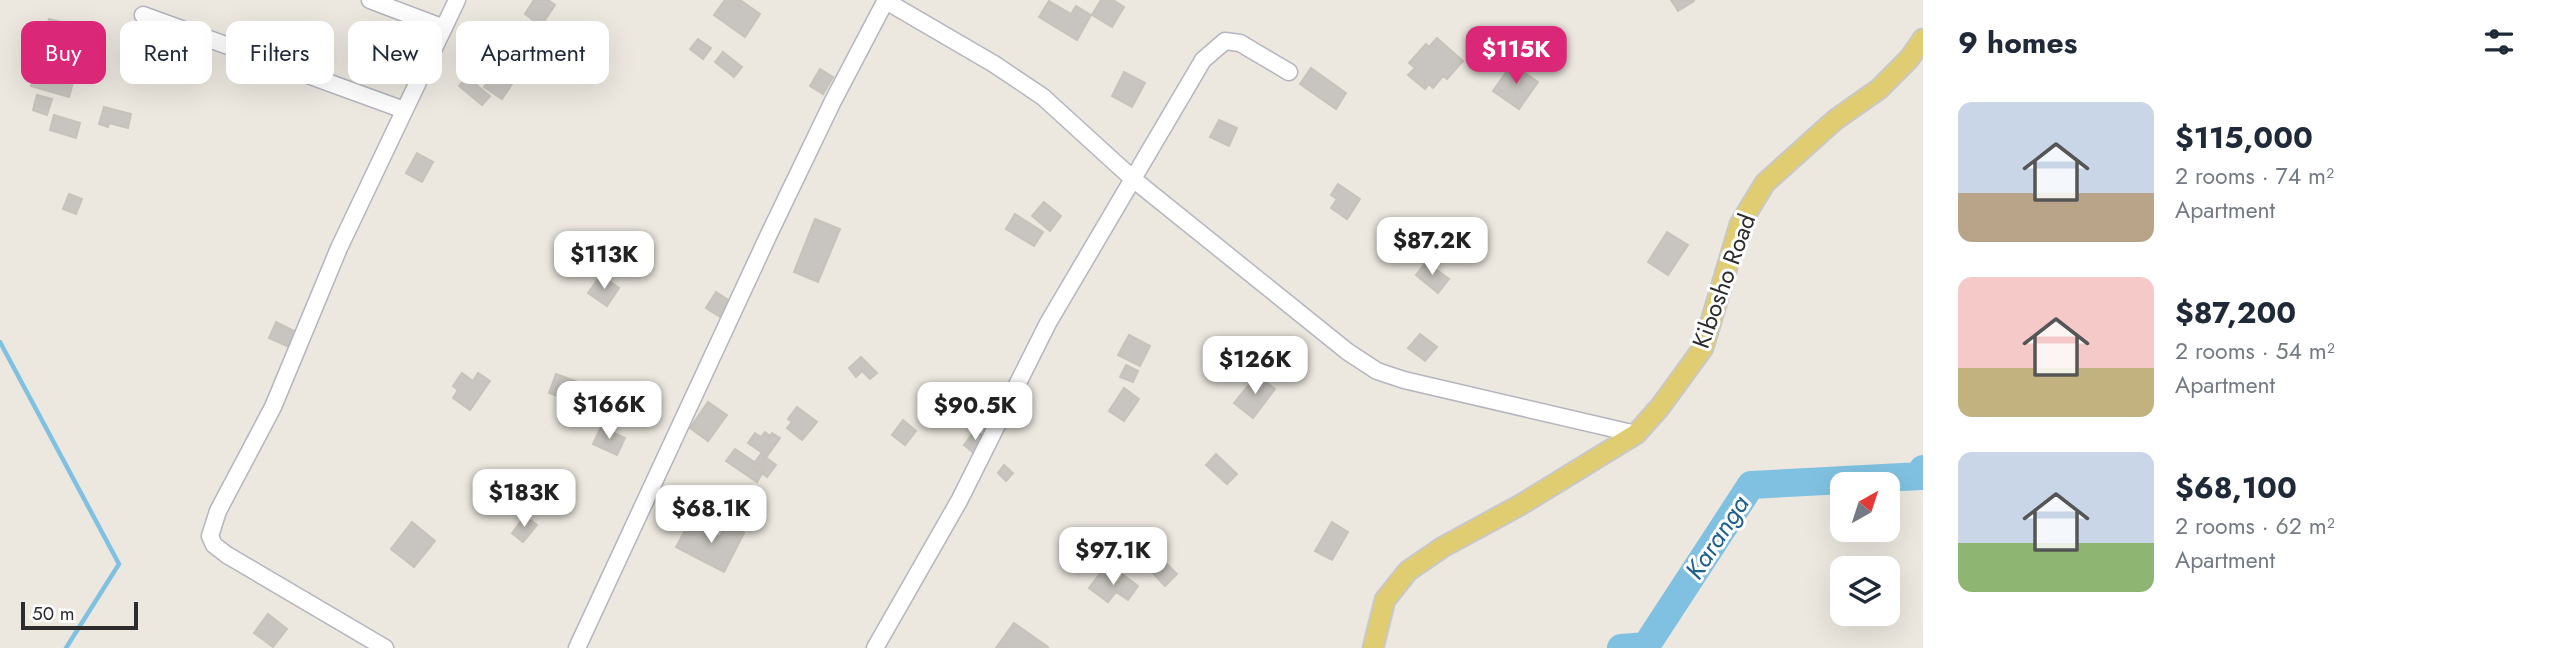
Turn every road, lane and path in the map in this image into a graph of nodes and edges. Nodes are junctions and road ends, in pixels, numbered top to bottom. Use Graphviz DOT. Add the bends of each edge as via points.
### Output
graph roads {
  1 [pos="370,0"];
  2 [pos="457,0"];
  3 [pos="886,1"];
  4 [pos="144,15"];
  5 [pos="444,28"];
  6 [pos="1923,39"];
  7 [pos="1289,72"];
  8 [pos="404,110"];
  9 [pos="1133,179"];
  10 [pos="1636,434"];
  11 [pos="1375,640"];
  12 [pos="385,648"];
  13 [pos="577,648"];
  14 [pos="875,648"];
  1 -- 5 [label="street"];
  2 -- 5 [label="street"];
  3 -- 9 [label="street" via="1044,97"];
  3 -- 13 [label="street" via="770,232"];
  4 -- 8 [label="street"];
  5 -- 8 [label="street"];
  6 -- 10 [label="main road, Kibosho Road" via="1879,89 1835,120 1765,183 1740,224 1703,348"];
  7 -- 9 [label="street" via="1240,43 1225,41 1213,49"];
  8 -- 12 [label="street" via="339,248 273,407 218,511 210,536 227,555"];
  9 -- 10 [label="street" via="1377,371"];
  9 -- 14 [label="street" via="1048,323 959,501"];
  10 -- 11 [label="main road, Kibosho Road" via="1408,571 1385,600"];
}
